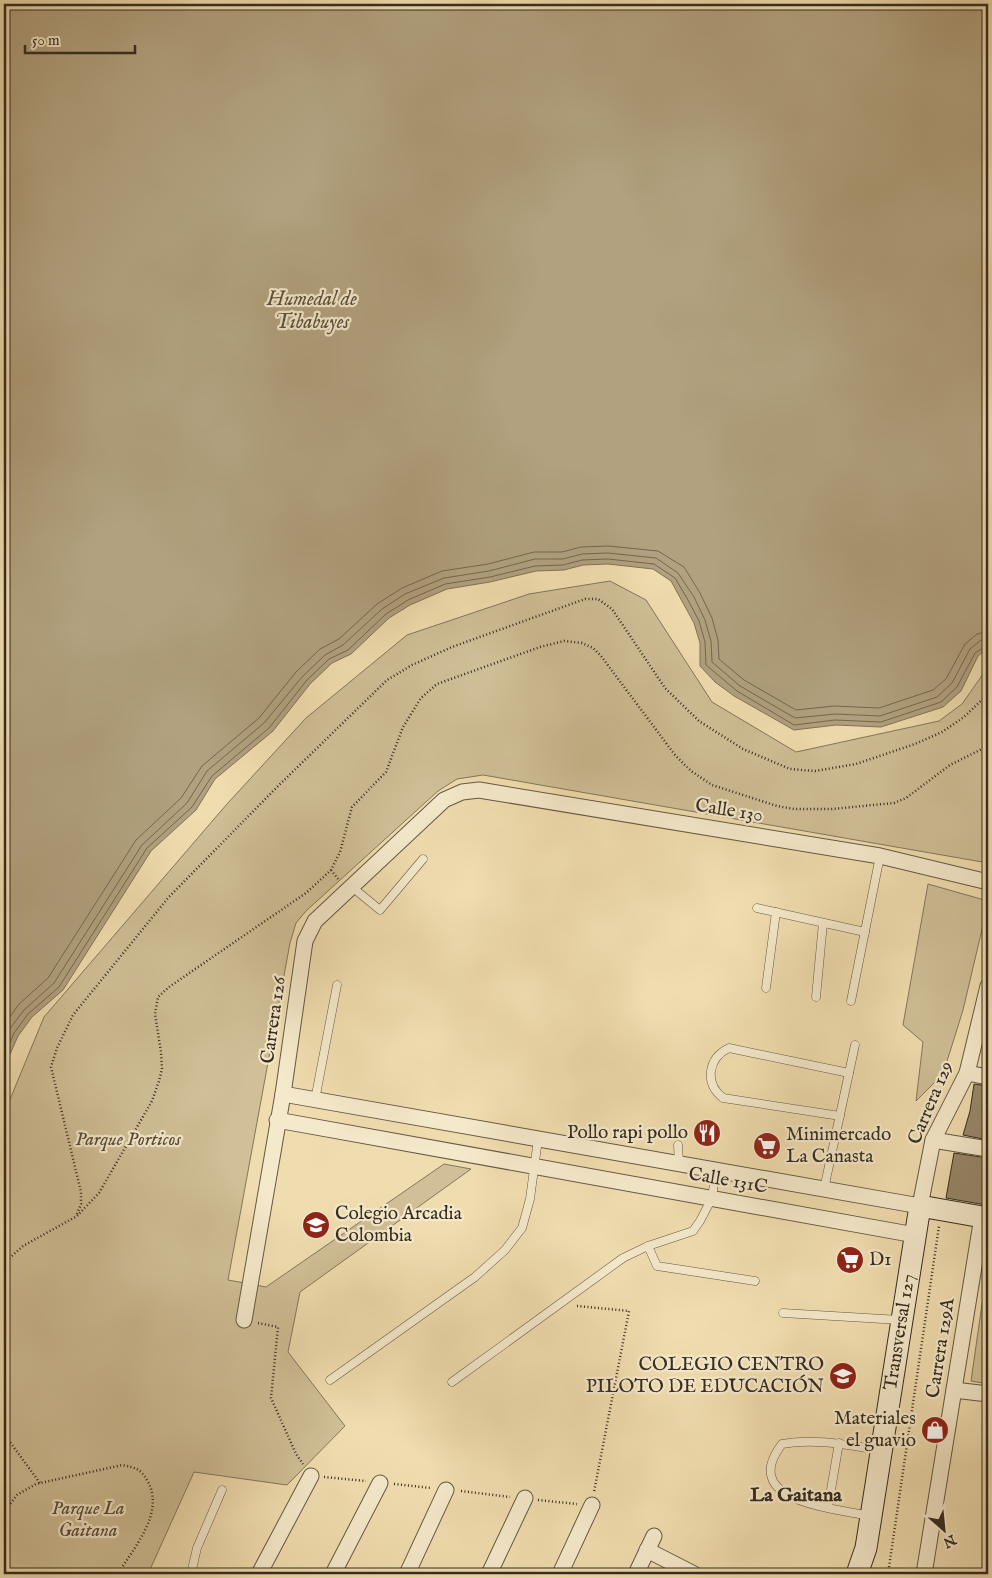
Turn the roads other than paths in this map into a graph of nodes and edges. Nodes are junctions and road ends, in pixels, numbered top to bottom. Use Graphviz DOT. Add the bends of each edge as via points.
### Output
graph roads {
  1 [pos="462,792"];
  2 [pos="880,856"];
  3 [pos="423,859"];
  4 [pos="988,882"];
  5 [pos="352,887"];
  6 [pos="757,908"];
  7 [pos="776,912"];
  8 [pos="823,923"];
  9 [pos="865,932"];
  10 [pos="337,985"];
  11 [pos="988,986"];
  12 [pos="766,988"];
  13 [pos="816,997"];
  14 [pos="851,1001"];
  15 [pos="986,1007"];
  16 [pos="855,1045"];
  17 [pos="849,1073"];
  18 [pos="968,1074"];
  19 [pos="988,1077"];
  20 [pos="283,1094"];
  21 [pos="315,1100"];
  22 [pos="840,1116"];
  23 [pos="278,1120"];
  24 [pos="538,1139"];
  25 [pos="933,1140"];
  26 [pos="678,1145"];
  27 [pos="988,1149"];
  28 [pos="679,1164"];
  29 [pos="534,1166"];
  30 [pos="716,1170"];
  31 [pos="824,1189"];
  32 [pos="712,1198"];
  33 [pos="920,1206"];
  34 [pos="985,1218"];
  35 [pos="915,1235"];
  36 [pos="648,1246"];
  37 [pos="755,1281"];
  38 [pos="783,1313"];
  39 [pos="244,1320"];
  40 [pos="902,1320"];
  41 [pos="330,1380"];
  42 [pos="452,1382"];
  43 [pos="954,1390"];
  44 [pos="988,1394"];
  45 [pos="839,1443"];
  46 [pos="881,1451"];
  47 [pos="311,1476"];
  48 [pos="380,1483"];
  49 [pos="222,1490"];
  50 [pos="446,1490"];
  51 [pos="525,1498"];
  52 [pos="592,1505"];
  53 [pos="828,1507"];
  54 [pos="871,1516"];
  55 [pos="654,1536"];
  56 [pos="647,1550"];
  57 [pos="191,1574"];
  58 [pos="260,1574"];
  59 [pos="333,1574"];
  60 [pos="407,1574"];
  61 [pos="489,1574"];
  62 [pos="560,1574"];
  63 [pos="636,1574"];
  64 [pos="694,1574"];
  65 [pos="857,1574"];
  66 [pos="924,1574"];
  1 -- 2 [label="street, Calle 130" via="479,790"];
  1 -- 5 [label="street, Carrera 126" via="444,800"];
  2 -- 4 [label="street, Calle 130"];
  2 -- 9 [label="lane"];
  3 -- 5 [label="lane" via="380,910"];
  5 -- 20 [label="street, Carrera 126" via="315,921 306,941"];
  6 -- 7 [label="lane"];
  7 -- 8 [label="lane"];
  7 -- 12 [label="lane"];
  8 -- 9 [label="lane"];
  8 -- 13 [label="lane"];
  9 -- 14 [label="lane"];
  10 -- 21 [label="lane"];
  11 -- 15 [label="street, Carrera 129"];
  15 -- 18 [label="street, Carrera 129"];
  16 -- 17 [label="lane"];
  17 -- 22 [label="lane"];
  17 -- 22 [label="lane" via="729,1048 721,1052 714,1063 710,1081 714,1091 723,1098"];
  18 -- 19 [label="street"];
  18 -- 25 [label="street, Carrera 129"];
  20 -- 21 [label="street, Calle 131C"];
  20 -- 23 [label="street, Carrera 126"];
  21 -- 24 [label="street, Calle 131C"];
  22 -- 31 [label="lane"];
  23 -- 29 [label="street, Calle 131C"];
  23 -- 39 [label="street, Carrera 126"];
  24 -- 28 [label="street, Calle 131C"];
  24 -- 29 [label="lane"];
  25 -- 27 [label="street"];
  25 -- 33 [label="street, Carrera 129"];
  26 -- 28 [label="lane"];
  28 -- 30 [label="street, Calle 131C"];
  29 -- 32 [label="street, Calle 131C"];
  29 -- 41 [label="lane" via="522,1228 505,1250 475,1277"];
  30 -- 31 [label="street, Calle 131C"];
  30 -- 32 [label="lane"];
  31 -- 33 [label="street, Calle 131C"];
  32 -- 35 [label="street, Calle 131C"];
  32 -- 36 [label="lane" via="693,1231"];
  33 -- 34 [label="street"];
  33 -- 35 [label="street, Transversal 127"];
  34 -- 43 [label="street, Carrera 129A"];
  35 -- 40 [label="street, Transversal 127"];
  36 -- 37 [label="lane" via="657,1266"];
  36 -- 42 [label="lane" via="623,1258"];
  38 -- 40 [label="lane"];
  40 -- 46 [label="street, Transversal 127"];
  43 -- 44 [label="street"];
  43 -- 66 [label="street, Carrera 129A"];
  45 -- 46 [label="lane"];
  45 -- 53 [label="lane"];
  45 -- 53 [label="lane" via="801,1440 782,1444 774,1455 769,1473 776,1488 796,1500"];
  46 -- 54 [label="street, Transversal 127"];
  47 -- 58 [label="street"];
  48 -- 59 [label="street"];
  49 -- 57 [label="lane" via="197,1548"];
  50 -- 60 [label="street"];
  51 -- 61 [label="street"];
  52 -- 62 [label="street"];
  53 -- 54 [label="lane"];
  54 -- 65 [label="street, Transversal 127" via="866,1548"];
  55 -- 56 [label="street"];
  56 -- 63 [label="street"];
  56 -- 64 [label="street"];
}
